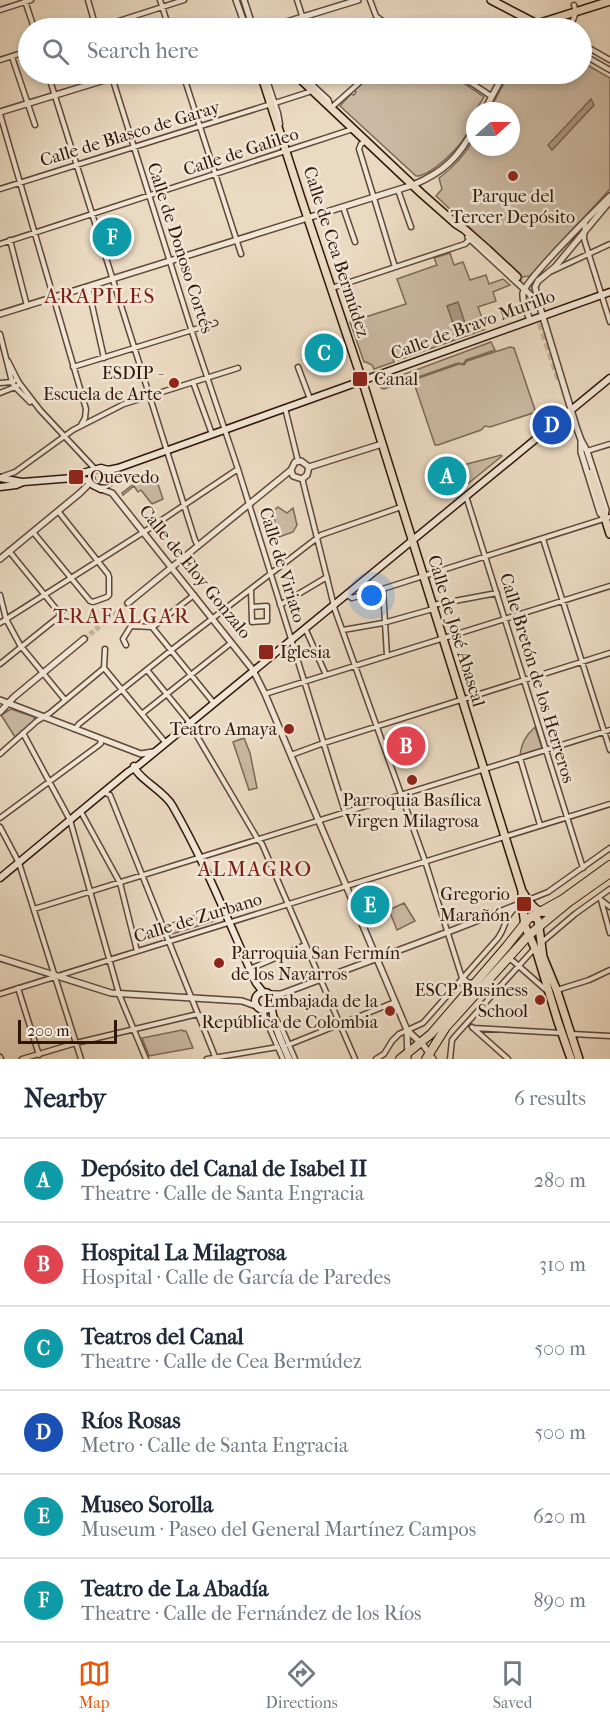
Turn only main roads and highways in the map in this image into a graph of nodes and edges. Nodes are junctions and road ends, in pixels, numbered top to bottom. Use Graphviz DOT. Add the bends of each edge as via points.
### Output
graph roads {
  1 [pos="492,0"];
  2 [pos="610,1"];
  3 [pos="525,18"];
  4 [pos="556,18"];
  5 [pos="265,84"];
  6 [pos="306,84"];
  7 [pos="517,277"];
  8 [pos="610,292"];
  9 [pos="610,378"];
  10 [pos="363,380"];
  11 [pos="94,470"];
  12 [pos="108,470"];
  13 [pos="591,473"];
  14 [pos="0,478"];
  15 [pos="73,478"];
  16 [pos="92,481"];
  17 [pos="23,482"];
  18 [pos="2,486"];
  19 [pos="608,518"];
  20 [pos="610,534"];
  21 [pos="412,540"];
  22 [pos="138,765"];
  23 [pos="610,865"];
  24 [pos="610,873"];
  25 [pos="0,878"];
  26 [pos="524,901"];
  27 [pos="569,902"];
  28 [pos="539,911"];
  29 [pos="550,917"];
  30 [pos="527,920"];
  31 [pos="539,927"];
  32 [pos="535,944"];
  33 [pos="553,992"];
  34 [pos="261,995"];
  35 [pos="272,1004"];
  36 [pos="261,1009"];
  37 [pos="561,1019"];
  38 [pos="277,1031"];
  39 [pos="567,1034"];
  40 [pos="407,1055"];
  41 [pos="430,1057"];
  42 [pos="289,1059"];
  43 [pos="400,1059"];
  44 [pos="571,1059"];
  45 [pos="579,1059"];
  1 -- 3 [label="main road"];
  2 -- 4 [label="main road"];
  5 -- 10 [label="main road, Calle de Cea Bermúdez"];
  6 -- 7 [label="main road"];
  8 -- 10 [label="main road, Calle de Bravo Murillo"];
  9 -- 21 [label="main road"];
  10 -- 12 [label="main road, Calle de Bravo Murillo"];
  10 -- 21 [label="main road, Calle de José Abascal"];
  11 -- 12 [label="main road"];
  11 -- 15 [label="main road"];
  11 -- 16 [label="main road"];
  12 -- 16 [label="main road" via="112,480 99,488"];
  13 -- 19 [label="main road"];
  14 -- 17 [label="main road"];
  15 -- 16 [label="main road"];
  15 -- 17 [label="main road"];
  17 -- 18 [label="main road"];
  19 -- 20 [label="main road"];
  21 -- 22 [label="main road"];
  21 -- 26 [label="main road, Calle de José Abascal"];
  22 -- 25 [label="main road"];
  22 -- 34 [label="main road" via="147,780 170,800 200,857"];
  23 -- 28 [label="highway" via="557,903"];
  24 -- 27 [label="highway"];
  26 -- 28 [label="main road"];
  26 -- 30 [label="main road"];
  27 -- 28 [label="main road" via="552,912"];
  27 -- 29 [label="highway"];
  28 -- 30 [label="highway"];
  29 -- 31 [label="highway"];
  29 -- 32 [label="main road"];
  30 -- 31 [label="main road" via="535,917"];
  30 -- 32 [label="main road"];
  30 -- 40 [label="highway" via="431,1034"];
  31 -- 32 [label="highway"];
  31 -- 32 [label="main road"];
  32 -- 33 [label="main road"];
  32 -- 33 [label="main road"];
  32 -- 37 [label="main road"];
  32 -- 41 [label="highway" via="523,942 505,961 446,1027"];
  33 -- 39 [label="main road"];
  34 -- 35 [label="main road"];
  34 -- 36 [label="main road"];
  35 -- 36 [label="main road"];
  35 -- 38 [label="main road"];
  36 -- 38 [label="main road"];
  38 -- 42 [label="main road"];
  39 -- 44 [label="main road"];
  39 -- 45 [label="main road"];
  40 -- 43 [label="highway"];
}
